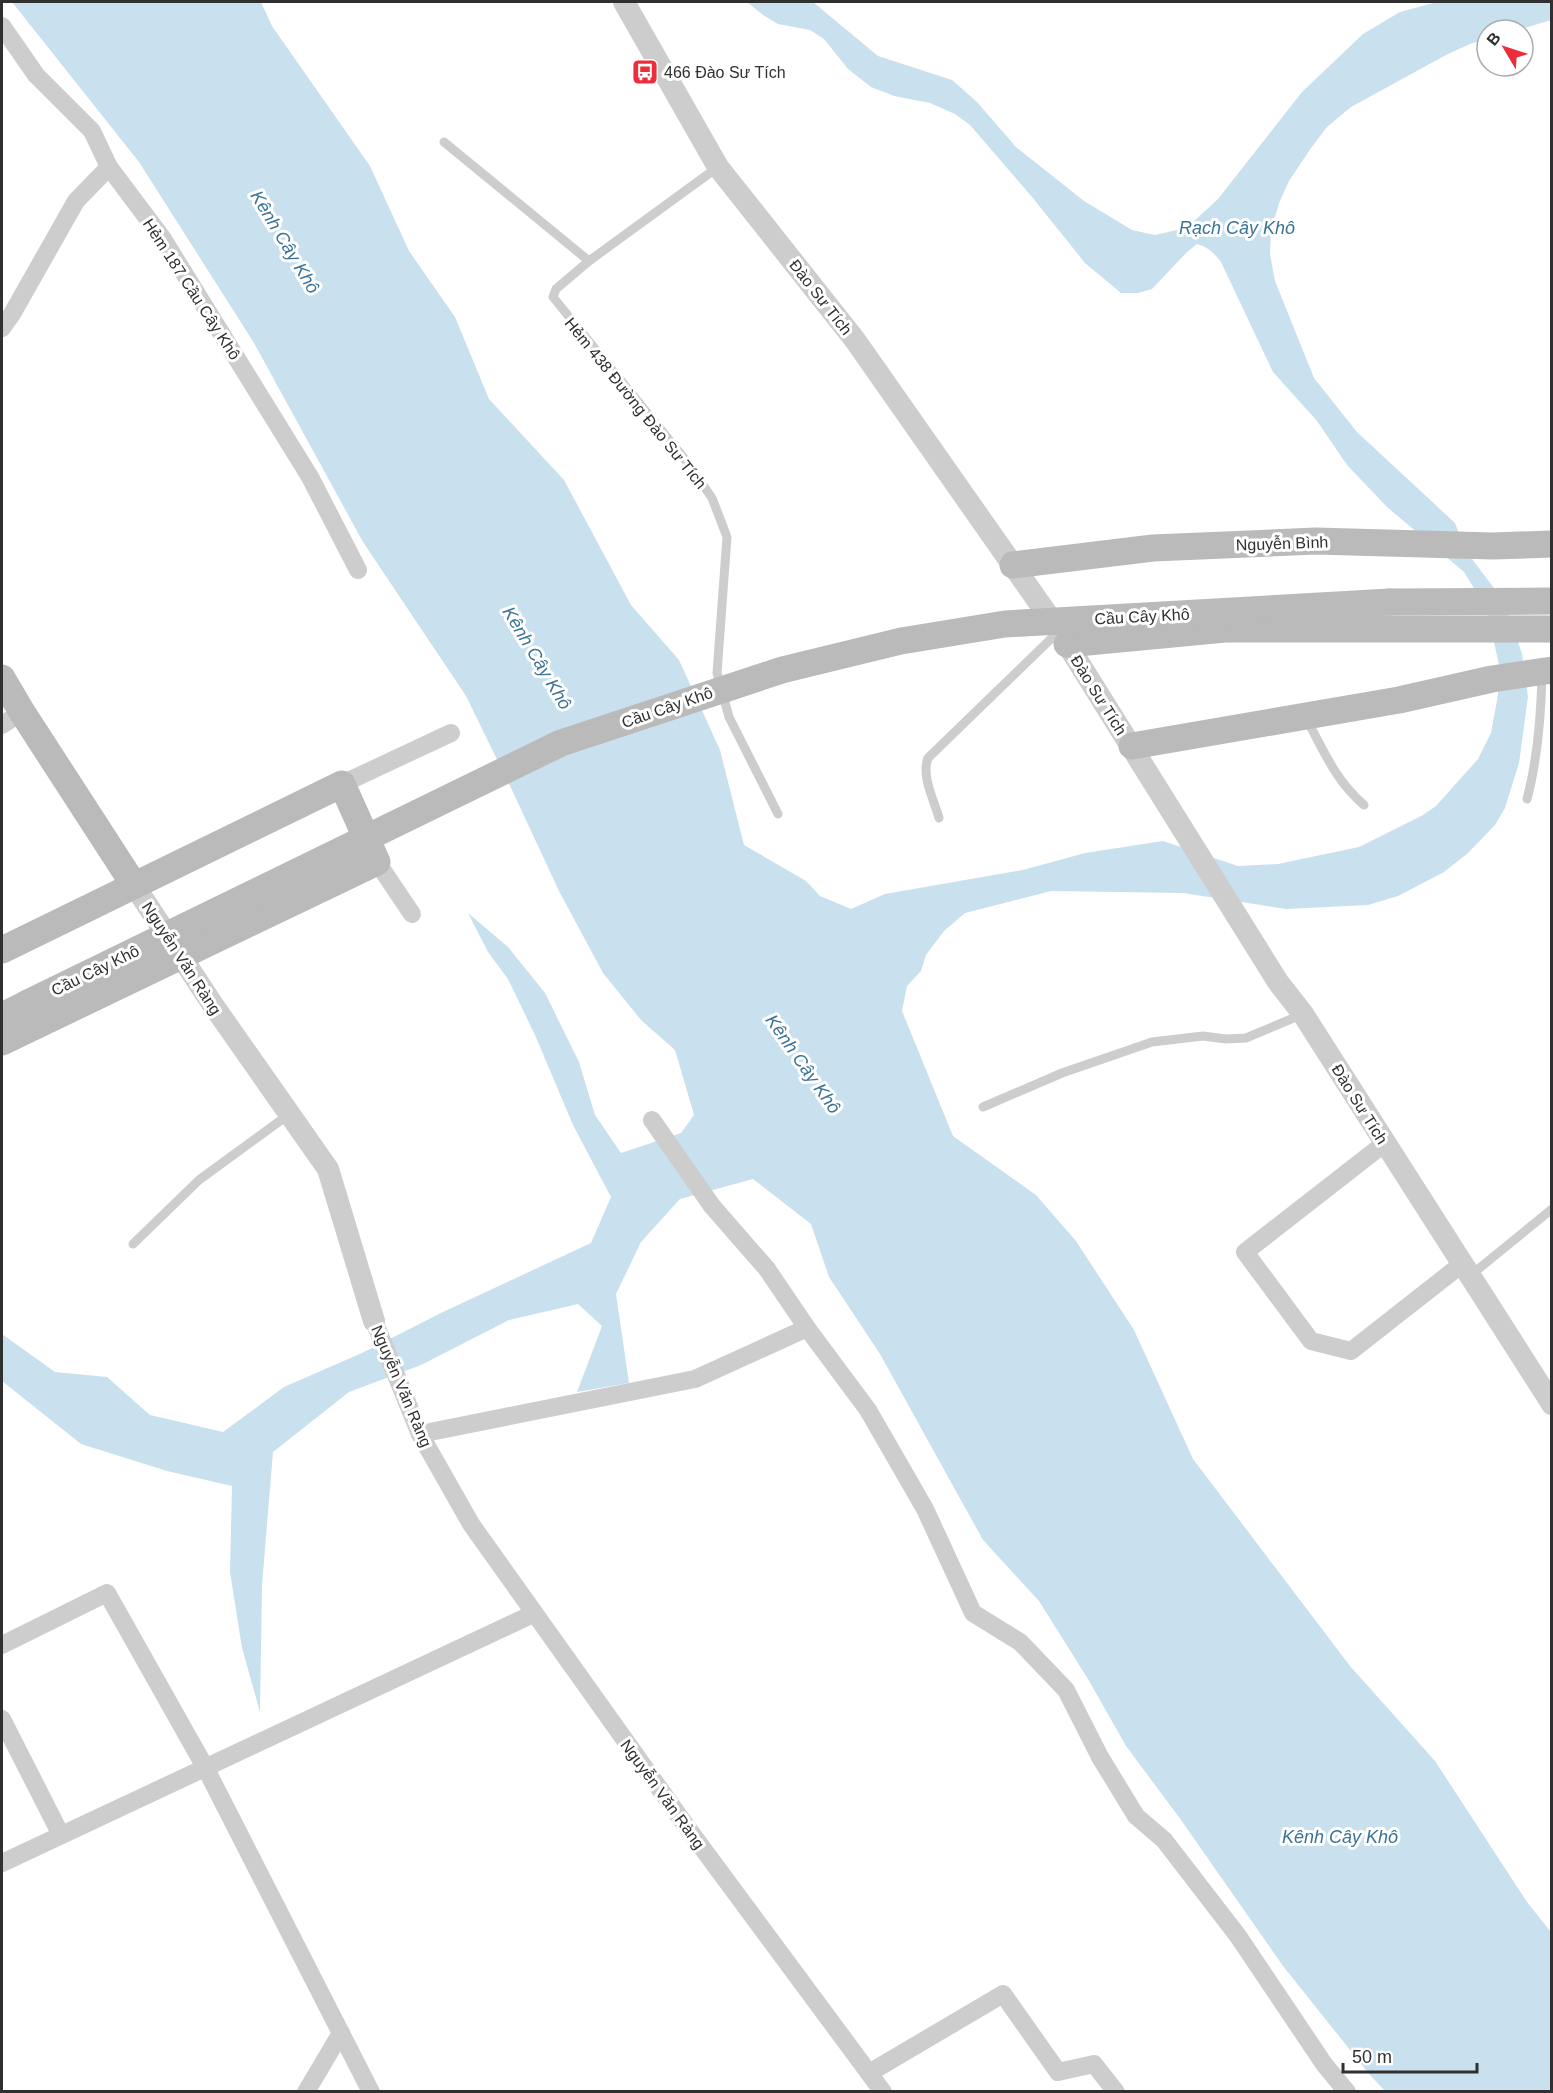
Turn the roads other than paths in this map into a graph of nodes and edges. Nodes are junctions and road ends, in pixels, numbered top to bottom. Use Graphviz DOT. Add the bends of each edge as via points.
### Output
graph roads {
  1 [pos="629,4"];
  2 [pos="2,26"];
  3 [pos="444,142"];
  4 [pos="109,167"];
  5 [pos="718,167"];
  6 [pos="589,261"];
  7 [pos="2,328"];
  8 [pos="1551,544"];
  9 [pos="1013,565"];
  10 [pos="357,570"];
  11 [pos="1551,601"];
  12 [pos="1551,628"];
  13 [pos="1063,637"];
  14 [pos="1541,672"];
  15 [pos="2,678"];
  16 [pos="1305,716"];
  17 [pos="12,719"];
  18 [pos="451,733"];
  19 [pos="1132,746"];
  20 [pos="342,784"];
  21 [pos="1527,799"];
  22 [pos="1364,805"];
  23 [pos="778,814"];
  24 [pos="939,818"];
  25 [pos="377,862"];
  26 [pos="134,885"];
  27 [pos="412,914"];
  28 [pos="2,950"];
  29 [pos="180,955"];
  30 [pos="1303,1014"];
  31 [pos="2,1016"];
  32 [pos="2,1042"];
  33 [pos="983,1107"];
  34 [pos="288,1115"];
  35 [pos="652,1120"];
  36 [pos="1384,1143"];
  37 [pos="1551,1209"];
  38 [pos="133,1244"];
  39 [pos="1466,1270"];
  40 [pos="374,1321"];
  41 [pos="807,1328"];
  42 [pos="1551,1404"];
  43 [pos="420,1434"];
  44 [pos="533,1614"];
  45 [pos="2,1645"];
  46 [pos="2,1719"];
  47 [pos="205,1767"];
  48 [pos="61,1835"];
  49 [pos="2,1863"];
  50 [pos="341,2033"];
  51 [pos="869,2073"];
  52 [pos="306,2091"];
  53 [pos="371,2091"];
  54 [pos="883,2091"];
  55 [pos="1116,2091"];
  56 [pos="1347,2091"];
  1 -- 5 [label="street, Đào Sư Tích"];
  2 -- 4 [label="street, Hẻm 187 Cầu Cây Khô" via="36,75 92,131"];
  3 -- 6 [label="lane"];
  4 -- 7 [label="street" via="76,201"];
  4 -- 10 [label="street, Hẻm 187 Cầu Cây Khô" via="163,239 310,477"];
  5 -- 6 [label="lane, Hẻm 438 Đường Đào Sư Tích"];
  5 -- 9 [label="street, Đào Sư Tích" via="855,340"];
  6 -- 23 [label="lane, Hẻm 438 Đường Đào Sư Tích" via="556,289 553,297 712,498 727,537 717,673 729,717"];
  8 -- 9 [label="main road, Nguyễn Bình" via="1292,542 1153,548"];
  9 -- 13 [label="street, Đào Sư Tích"];
  11 -- 31 [label="main road, Cầu Cây Khô, bridge" via="1390,603 1005,624 901,641 782,670 561,743"];
  12 -- 13 [label="main road" via="1225,628"];
  13 -- 19 [label="street, Đào Sư Tích"];
  13 -- 24 [label="lane" via="928,758 926,775"];
  14 -- 16 [label="main road"];
  14 -- 21 [label="lane" via="1539,740"];
  15 -- 17 [label="main road, Nguyễn Văn Ràng"];
  16 -- 19 [label="main road"];
  16 -- 22 [label="lane" via="1338,777"];
  17 -- 26 [label="main road, Nguyễn Văn Ràng"];
  18 -- 20 [label="street"];
  19 -- 30 [label="street, Đào Sư Tích" via="1278,982"];
  20 -- 25 [label="main road"];
  20 -- 26 [label="main road"];
  25 -- 27 [label="street"];
  25 -- 29 [label="main road"];
  26 -- 28 [label="main road"];
  26 -- 29 [label="street, Nguyễn Văn Ràng"];
  29 -- 32 [label="main road"];
  29 -- 34 [label="street, Nguyễn Văn Ràng"];
  30 -- 33 [label="lane" via="1246,1038 1203,1036 1152,1041"];
  30 -- 36 [label="street, Đào Sư Tích"];
  34 -- 38 [label="lane" via="216,1166"];
  34 -- 40 [label="street, Nguyễn Văn Ràng" via="328,1170"];
  35 -- 41 [label="street" via="712,1206 767,1269"];
  36 -- 39 [label="street, Đào Sư Tích"];
  36 -- 39 [label="street" via="1245,1252 1311,1341 1351,1351"];
  37 -- 39 [label="lane"];
  39 -- 42 [label="street, Đào Sư Tích"];
  40 -- 43 [label="street, Nguyễn Văn Ràng"];
  41 -- 43 [label="street" via="695,1379"];
  41 -- 56 [label="street" via="868,1410 925,1509 974,1613 1020,1642 1066,1690 1136,1816 1164,1840 1238,1936 1324,2064"];
  43 -- 44 [label="street, Nguyễn Văn Ràng" via="471,1524"];
  44 -- 47 [label="street"];
  44 -- 51 [label="street, Nguyễn Văn Ràng"];
  45 -- 47 [label="street" via="107,1593"];
  46 -- 48 [label="street"];
  47 -- 48 [label="street"];
  47 -- 50 [label="street"];
  48 -- 49 [label="street"];
  50 -- 52 [label="street"];
  50 -- 53 [label="street"];
  51 -- 54 [label="street, Nguyễn Văn Ràng"];
  51 -- 55 [label="street" via="1003,1994 1058,2072 1094,2064"];
}
